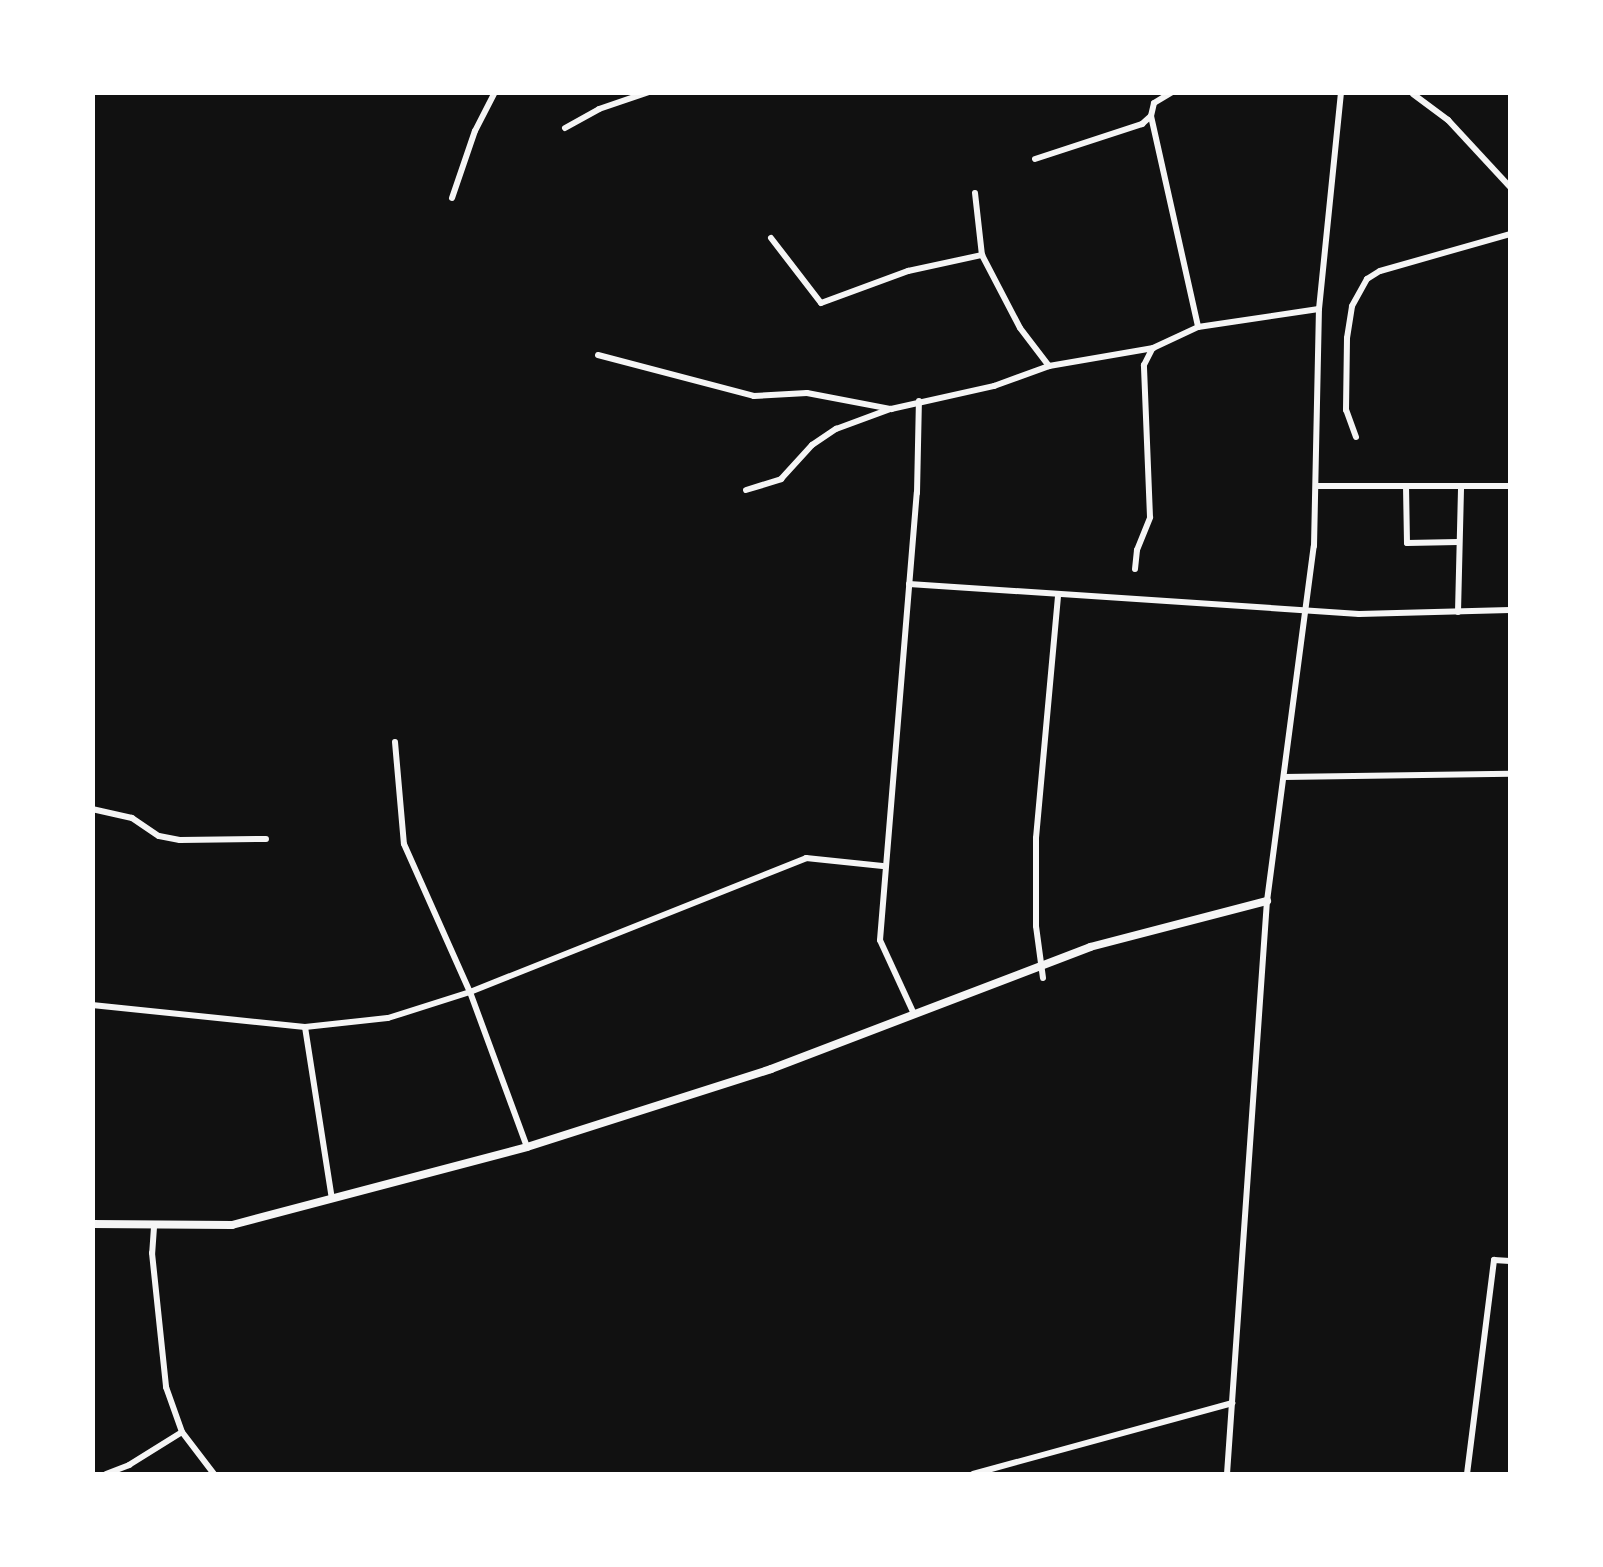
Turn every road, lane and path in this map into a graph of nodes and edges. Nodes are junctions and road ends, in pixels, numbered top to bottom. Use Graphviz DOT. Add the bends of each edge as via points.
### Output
graph roads {
  1 [pos="495,92"];
  2 [pos="649,92"];
  3 [pos="1172,92"];
  4 [pos="1341,92"];
  5 [pos="1412,94"];
  6 [pos="1151,116"];
  7 [pos="565,128"];
  8 [pos="1035,159"];
  9 [pos="1510,187"];
  10 [pos="974,194"];
  11 [pos="452,198"];
  12 [pos="1510,234"];
  13 [pos="771,238"];
  14 [pos="982,255"];
  15 [pos="1320,309"];
  16 [pos="1198,326"];
  17 [pos="1153,348"];
  18 [pos="598,355"];
  19 [pos="1048,366"];
  20 [pos="919,401"];
  21 [pos="891,409"];
  22 [pos="1356,437"];
  23 [pos="1317,486"];
  24 [pos="1406,486"];
  25 [pos="1461,486"];
  26 [pos="1510,486"];
  27 [pos="746,490"];
  28 [pos="1458,542"];
  29 [pos="1135,569"];
  30 [pos="909,584"];
  31 [pos="1058,594"];
  32 [pos="1305,610"];
  33 [pos="1510,610"];
  34 [pos="1458,612"];
  35 [pos="395,742"];
  36 [pos="1510,774"];
  37 [pos="1284,777"];
  38 [pos="92,809"];
  39 [pos="266,839"];
  40 [pos="883,866"];
  41 [pos="1266,901"];
  42 [pos="1041,965"];
  43 [pos="1043,978"];
  44 [pos="470,992"];
  45 [pos="92,1006"];
  46 [pos="914,1014"];
  47 [pos="305,1027"];
  48 [pos="527,1148"];
  49 [pos="332,1200"];
  50 [pos="92,1224"];
  51 [pos="154,1227"];
  52 [pos="1510,1262"];
  53 [pos="1233,1403"];
  54 [pos="182,1432"];
  55 [pos="106,1474"];
  56 [pos="214,1474"];
  57 [pos="973,1474"];
  58 [pos="1227,1474"];
  59 [pos="1467,1474"];
  1 -- 11 [label="street"];
  2 -- 7 [label="street"];
  3 -- 6 [label="street" via="1154,103"];
  4 -- 15 [label="street"];
  5 -- 9 [label="street" via="1448,120"];
  6 -- 8 [label="street"];
  6 -- 16 [label="street"];
  10 -- 14 [label="street"];
  12 -- 22 [label="street" via="1367,279 1352,306 1347,338 1346,410"];
  13 -- 14 [label="street" via="820,303 908,271"];
  14 -- 19 [label="street"];
  15 -- 16 [label="street"];
  15 -- 23 [label="street"];
  16 -- 17 [label="street"];
  17 -- 19 [label="street"];
  17 -- 29 [label="street" via="1144,365 1150,517"];
  18 -- 21 [label="street" via="754,396 807,393"];
  19 -- 20 [label="street" via="994,386"];
  20 -- 21 [label="street"];
  20 -- 30 [label="street"];
  21 -- 27 [label="street" via="836,429 781,479"];
  23 -- 24 [label="street"];
  23 -- 32 [label="street"];
  24 -- 25 [label="street"];
  24 -- 28 [label="street" via="1407,543"];
  25 -- 26 [label="street"];
  25 -- 28 [label="street"];
  28 -- 34 [label="street"];
  30 -- 31 [label="street"];
  30 -- 40 [label="street"];
  31 -- 32 [label="street"];
  31 -- 42 [label="street" via="1036,838"];
  32 -- 34 [label="street"];
  32 -- 37 [label="street"];
  33 -- 34 [label="street"];
  35 -- 44 [label="street" via="404,844"];
  36 -- 37 [label="street"];
  37 -- 41 [label="street"];
  38 -- 39 [label="street" via="180,840"];
  40 -- 44 [label="street" via="806,858"];
  40 -- 46 [label="street" via="880,940"];
  41 -- 42 [label="street"];
  41 -- 53 [label="street"];
  42 -- 43 [label="street"];
  42 -- 46 [label="street"];
  44 -- 47 [label="street" via="388,1018"];
  44 -- 48 [label="street"];
  45 -- 47 [label="street"];
  46 -- 48 [label="street"];
  47 -- 49 [label="street"];
  48 -- 49 [label="street"];
  49 -- 51 [label="street" via="232,1224"];
  50 -- 51 [label="street"];
  51 -- 54 [label="street" via="166,1387"];
  52 -- 59 [label="street" via="1494,1260"];
  53 -- 57 [label="street"];
  53 -- 58 [label="street"];
  54 -- 55 [label="street"];
  54 -- 56 [label="street"];
}
